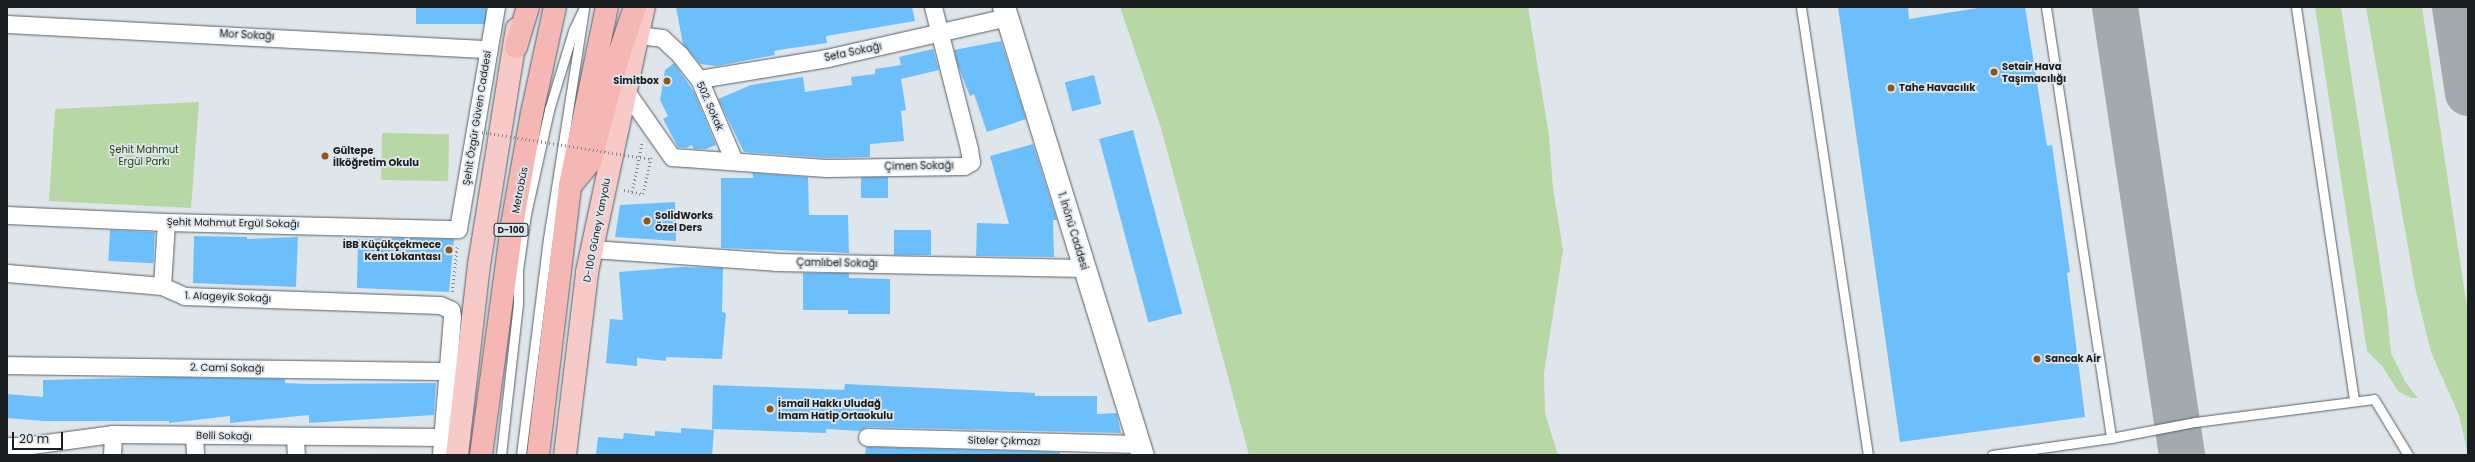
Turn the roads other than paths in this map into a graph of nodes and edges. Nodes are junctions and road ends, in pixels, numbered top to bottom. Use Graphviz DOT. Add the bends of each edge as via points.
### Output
graph roads {
  1 [pos="496,7"];
  2 [pos="518,7"];
  3 [pos="528,7"];
  4 [pos="556,7"];
  5 [pos="584,7"];
  6 [pos="607,7"];
  7 [pos="635,7"];
  8 [pos="644,7"];
  9 [pos="933,7"];
  10 [pos="1801,7"];
  11 [pos="2046,7"];
  12 [pos="2296,7"];
  13 [pos="1005,12"];
  14 [pos="7,24"];
  15 [pos="940,33"];
  16 [pos="638,35"];
  17 [pos="516,47"];
  18 [pos="488,49"];
  19 [pos="699,79"];
  20 [pos="625,90"];
  21 [pos="734,161"];
  22 [pos="570,185"];
  23 [pos="7,215"];
  24 [pos="166,222"];
  25 [pos="458,229"];
  26 [pos="592,249"];
  27 [pos="1084,268"];
  28 [pos="7,273"];
  29 [pos="162,286"];
  30 [pos="7,365"];
  31 [pos="447,371"];
  32 [pos="2354,401"];
  33 [pos="113,434"];
  34 [pos="194,436"];
  35 [pos="443,437"];
  36 [pos="867,437"];
  37 [pos="295,438"];
  38 [pos="2111,438"];
  39 [pos="7,446"];
  40 [pos="1141,449"];
  41 [pos="24,450"];
  42 [pos="112,455"];
  43 [pos="195,455"];
  44 [pos="296,455"];
  45 [pos="441,455"];
  46 [pos="457,455"];
  47 [pos="482,455"];
  48 [pos="501,455"];
  49 [pos="521,455"];
  50 [pos="538,455"];
  51 [pos="565,455"];
  52 [pos="1868,455"];
  53 [pos="1992,455"];
  54 [pos="2408,455"];
  1 -- 18 [label="street, Şehit Özgür Güven Caddesi"];
  2 -- 17 [label="main road"];
  3 -- 17 [label="highway"];
  4 -- 47 [label="highway, D-100" via="533,105 512,225"];
  5 -- 48 [label="lane, Metrobüs" via="573,31 549,110 526,214 518,270 518,304"];
  5 -- 49 [label="lane, Metrobüs" via="583,31 546,255"];
  6 -- 22 [label="highway"];
  7 -- 22 [label="highway" via="619,54 590,162"];
  8 -- 16 [label="main road, D-100 Güney Yanyolu"];
  9 -- 15 [label="street"];
  10 -- 52 [label="lane"];
  11 -- 38 [label="lane"];
  12 -- 32 [label="lane"];
  13 -- 15 [label="street, Sefa Sokağı"];
  13 -- 27 [label="main road, 1. İnönü Caddesi"];
  14 -- 18 [label="street, Mor Sokağı"];
  15 -- 19 [label="street, Sefa Sokağı" via="827,58"];
  15 -- 21 [label="street, Çimen Sokağı" via="971,162 964,166 826,168"];
  16 -- 19 [label="street, 502. Sokak" via="662,38"];
  16 -- 20 [label="main road, D-100 Güney Yanyolu"];
  17 -- 46 [label="main road" via="478,265"];
  18 -- 25 [label="street, Şehit Özgür Güven Caddesi"];
  19 -- 21 [label="street, 502. Sokak"];
  20 -- 21 [label="street" via="672,157"];
  20 -- 26 [label="main road, D-100 Güney Yanyolu"];
  22 -- 50 [label="highway"];
  23 -- 24 [label="street, Şehit Mahmut Ergül Sokağı"];
  24 -- 25 [label="street, Şehit Mahmut Ergül Sokağı"];
  24 -- 29 [label="street"];
  26 -- 27 [label="street, Çamlıbel Sokağı" via="776,262"];
  26 -- 51 [label="main road, D-100 Güney Yanyolu"];
  27 -- 40 [label="main road, 1. İnönü Caddesi"];
  28 -- 29 [label="street, 1. Alageyik Sokağı"];
  29 -- 31 [label="street, 1. Alageyik Sokağı" via="184,296 440,305 451,310"];
  30 -- 31 [label="street, 2. Cami Sokağı"];
  31 -- 35 [label="street"];
  32 -- 38 [label="lane" via="2195,422"];
  32 -- 54 [label="lane" via="2374,399"];
  33 -- 34 [label="street, Belli Sokağı"];
  33 -- 41 [label="street, Belli Sokağı"];
  33 -- 42 [label="street"];
  34 -- 37 [label="street, Belli Sokağı"];
  34 -- 43 [label="street"];
  35 -- 37 [label="street, Belli Sokağı"];
  35 -- 45 [label="street"];
  36 -- 40 [label="street, Siteler Çıkmazı"];
  37 -- 44 [label="street"];
  38 -- 53 [label="lane"];
  39 -- 41 [label="street, Belli Sokağı"];
}
